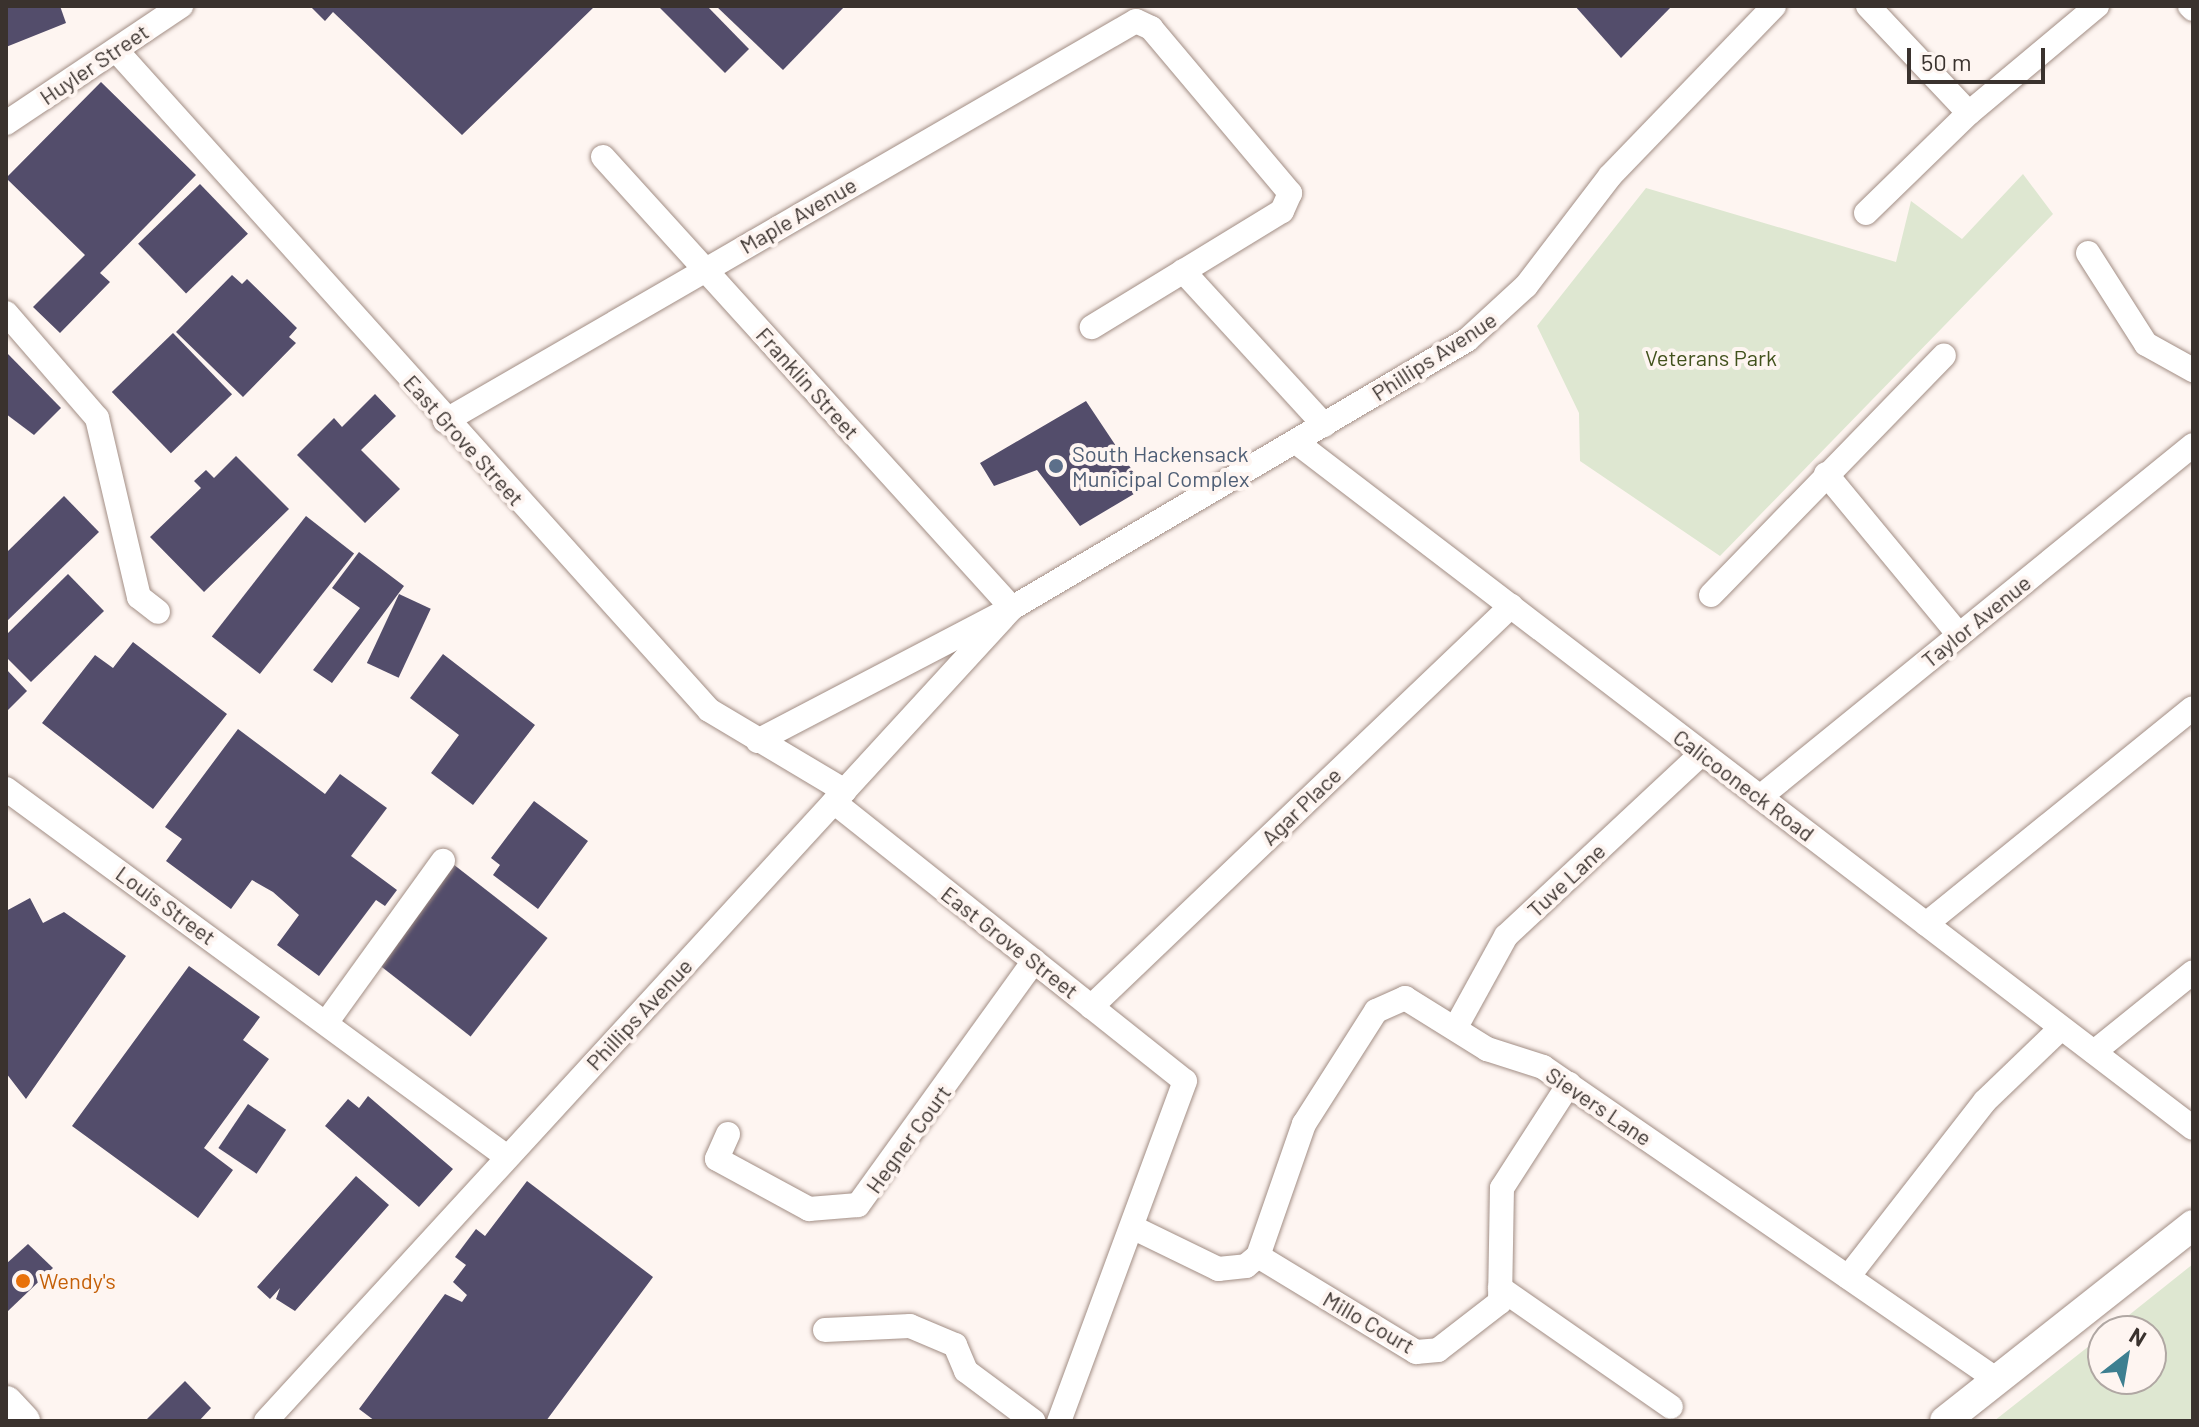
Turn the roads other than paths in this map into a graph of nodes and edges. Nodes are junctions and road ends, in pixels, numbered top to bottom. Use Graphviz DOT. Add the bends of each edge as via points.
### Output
graph roads {
  1 [pos="181,6"];
  2 [pos="1774,6"];
  3 [pos="1868,6"];
  4 [pos="2097,6"];
  5 [pos="116,50"];
  6 [pos="1969,113"];
  7 [pos="6,123"];
  8 [pos="603,157"];
  9 [pos="1866,213"];
  10 [pos="2088,253"];
  11 [pos="705,269"];
  12 [pos="1183,271"];
  13 [pos="6,313"];
  14 [pos="1092,327"];
  15 [pos="1944,355"];
  16 [pos="2193,370"];
  17 [pos="445,421"];
  18 [pos="1324,425"];
  19 [pos="1296,442"];
  20 [pos="2193,445"];
  21 [pos="1826,474"];
  22 [pos="1711,595"];
  23 [pos="1511,606"];
  24 [pos="1012,608"];
  25 [pos="158,612"];
  26 [pos="1959,635"];
  27 [pos="2193,708"];
  28 [pos="758,741"];
  29 [pos="1702,753"];
  30 [pos="6,789"];
  31 [pos="840,796"];
  32 [pos="1760,797"];
  33 [pos="443,861"];
  34 [pos="1926,924"];
  35 [pos="1034,961"];
  36 [pos="2193,972"];
  37 [pos="1091,1007"];
  38 [pos="326,1023"];
  39 [pos="1456,1027"];
  40 [pos="2061,1028"];
  41 [pos="2094,1052"];
  42 [pos="1569,1084"];
  43 [pos="2193,1128"];
  44 [pos="728,1134"];
  45 [pos="507,1157"];
  46 [pos="2193,1225"];
  47 [pos="1132,1227"];
  48 [pos="1258,1256"];
  49 [pos="1848,1277"];
  50 [pos="1500,1288"];
  51 [pos="825,1330"];
  52 [pos="1997,1380"];
  53 [pos="6,1403"];
  54 [pos="1671,1407"];
  55 [pos="1947,1420"];
  56 [pos="23,1421"];
  57 [pos="266,1421"];
  58 [pos="1033,1421"];
  59 [pos="1059,1421"];
  1 -- 5 [label="street, Huyler Street"];
  2 -- 18 [label="street, Phillips Avenue" via="1610,176 1500,313"];
  3 -- 6 [label="street"];
  4 -- 6 [label="street"];
  5 -- 7 [label="street, Huyler Street"];
  5 -- 17 [label="street, East Grove Street"];
  6 -- 9 [label="street"];
  8 -- 11 [label="street, Franklin Street"];
  10 -- 16 [label="street" via="2146,344"];
  11 -- 12 [label="street, Maple Avenue" via="1126,23 1151,28 1287,184 1280,212"];
  11 -- 17 [label="street, Maple Avenue"];
  11 -- 24 [label="street, Franklin Street"];
  12 -- 14 [label="street"];
  12 -- 18 [label="street"];
  13 -- 25 [label="street" via="97,418 139,597"];
  15 -- 21 [label="street"];
  17 -- 28 [label="street, East Grove Street" via="709,710"];
  18 -- 19 [label="street, Phillips Avenue"];
  19 -- 23 [label="street, Calicooneck Road"];
  19 -- 24 [label="street, Phillips Avenue"];
  20 -- 26 [label="street, Taylor Avenue"];
  21 -- 22 [label="street"];
  21 -- 26 [label="street"];
  23 -- 29 [label="street, Calicooneck Road"];
  23 -- 37 [label="street, Agar Place"];
  24 -- 28 [label="street, Phillips Avenue"];
  24 -- 31 [label="street, Phillips Avenue"];
  26 -- 32 [label="street, Taylor Avenue"];
  27 -- 34 [label="street"];
  28 -- 31 [label="street, East Grove Street"];
  29 -- 32 [label="street, Calicooneck Road"];
  29 -- 39 [label="street, Tuve Lane" via="1506,936"];
  30 -- 38 [label="street, Louis Street"];
  31 -- 35 [label="street, East Grove Street"];
  31 -- 45 [label="street, Phillips Avenue"];
  32 -- 34 [label="street, Calicooneck Road"];
  33 -- 38 [label="street"];
  34 -- 40 [label="street, Calicooneck Road"];
  35 -- 37 [label="street, East Grove Street"];
  35 -- 44 [label="street, Hegner Court" via="858,1205 809,1209 717,1159"];
  36 -- 41 [label="street"];
  37 -- 47 [label="street, East Grove Street" via="1185,1081"];
  38 -- 45 [label="street, Louis Street"];
  39 -- 42 [label="street, Sievers Lane"];
  39 -- 48 [label="street, Sievers Lane" via="1405,998 1376,1011 1304,1124"];
  40 -- 41 [label="street, Calicooneck Road"];
  40 -- 49 [label="street" via="1985,1101"];
  41 -- 43 [label="street, Calicooneck Road"];
  42 -- 49 [label="street, Sievers Lane"];
  42 -- 50 [label="street" via="1502,1188"];
  45 -- 57 [label="street, Phillips Avenue"];
  46 -- 52 [label="main road"];
  47 -- 48 [label="street" via="1218,1269 1246,1266"];
  47 -- 59 [label="street"];
  48 -- 50 [label="street, Millo Court" via="1416,1352 1438,1350 1488,1312 1500,1302"];
  49 -- 52 [label="street, Sievers Lane"];
  50 -- 54 [label="street"];
  51 -- 58 [label="street" via="910,1326 955,1345 966,1371"];
  52 -- 55 [label="main road"];
  53 -- 56 [label="highway"];
}
